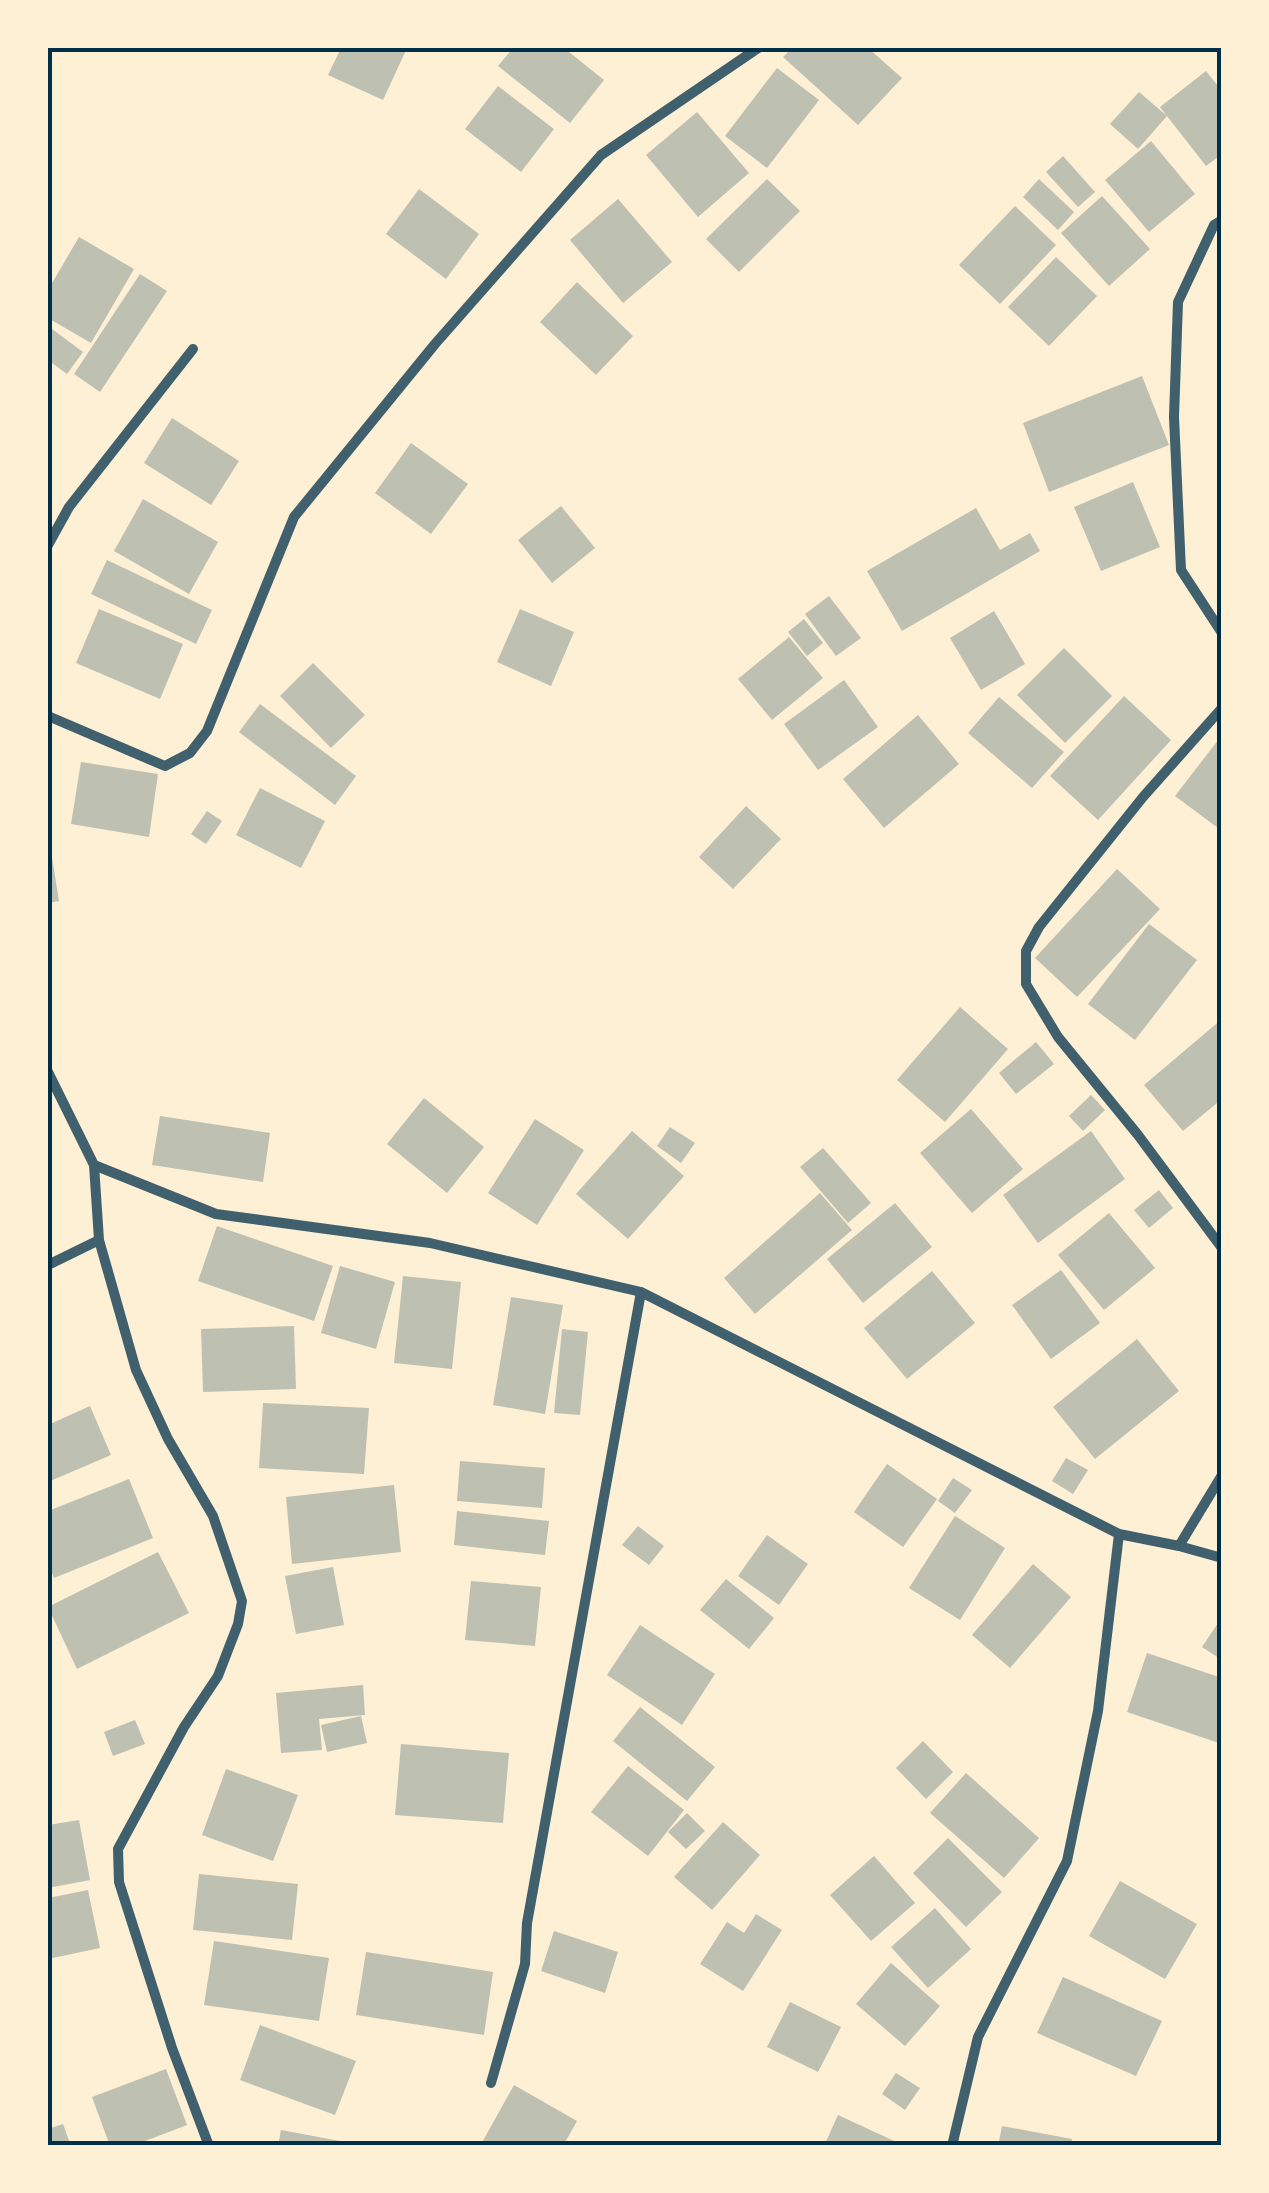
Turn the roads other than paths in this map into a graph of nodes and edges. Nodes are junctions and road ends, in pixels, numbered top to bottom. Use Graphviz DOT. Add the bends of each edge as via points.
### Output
graph roads {
  1 [pos="758,48"];
  2 [pos="1222,220"];
  3 [pos="194,349"];
  4 [pos="48,545"];
  5 [pos="1222,633"];
  6 [pos="1222,708"];
  7 [pos="48,716"];
  8 [pos="48,1072"];
  9 [pos="94,1165"];
  10 [pos="98,1240"];
  11 [pos="1222,1248"];
  12 [pos="48,1265"];
  13 [pos="641,1292"];
  14 [pos="1222,1475"];
  15 [pos="1119,1534"];
  16 [pos="1179,1546"];
  17 [pos="1222,1558"];
  18 [pos="490,2083"];
  19 [pos="209,2146"];
  20 [pos="952,2146"];
  1 -- 7 [label="street" via="601,155 306,502 294,517 208,730 190,753 165,766"];
  2 -- 5 [label="street" via="1178,302 1174,417 1181,570"];
  3 -- 4 [label="street" via="69,508"];
  6 -- 11 [label="street" via="1039,927 1026,951 1026,984 1058,1037"];
  8 -- 9 [label="street"];
  9 -- 10 [label="street"];
  9 -- 13 [label="street" via="216,1214 430,1243"];
  10 -- 12 [label="street"];
  10 -- 19 [label="street" via="136,1370 214,1516 242,1601 218,1676 118,1849 119,1882"];
  13 -- 15 [label="street"];
  13 -- 18 [label="street" via="525,1964"];
  14 -- 16 [label="street"];
  15 -- 16 [label="street"];
  15 -- 20 [label="street" via="1098,1712 1067,1862 978,2037"];
  16 -- 17 [label="street"];
}
